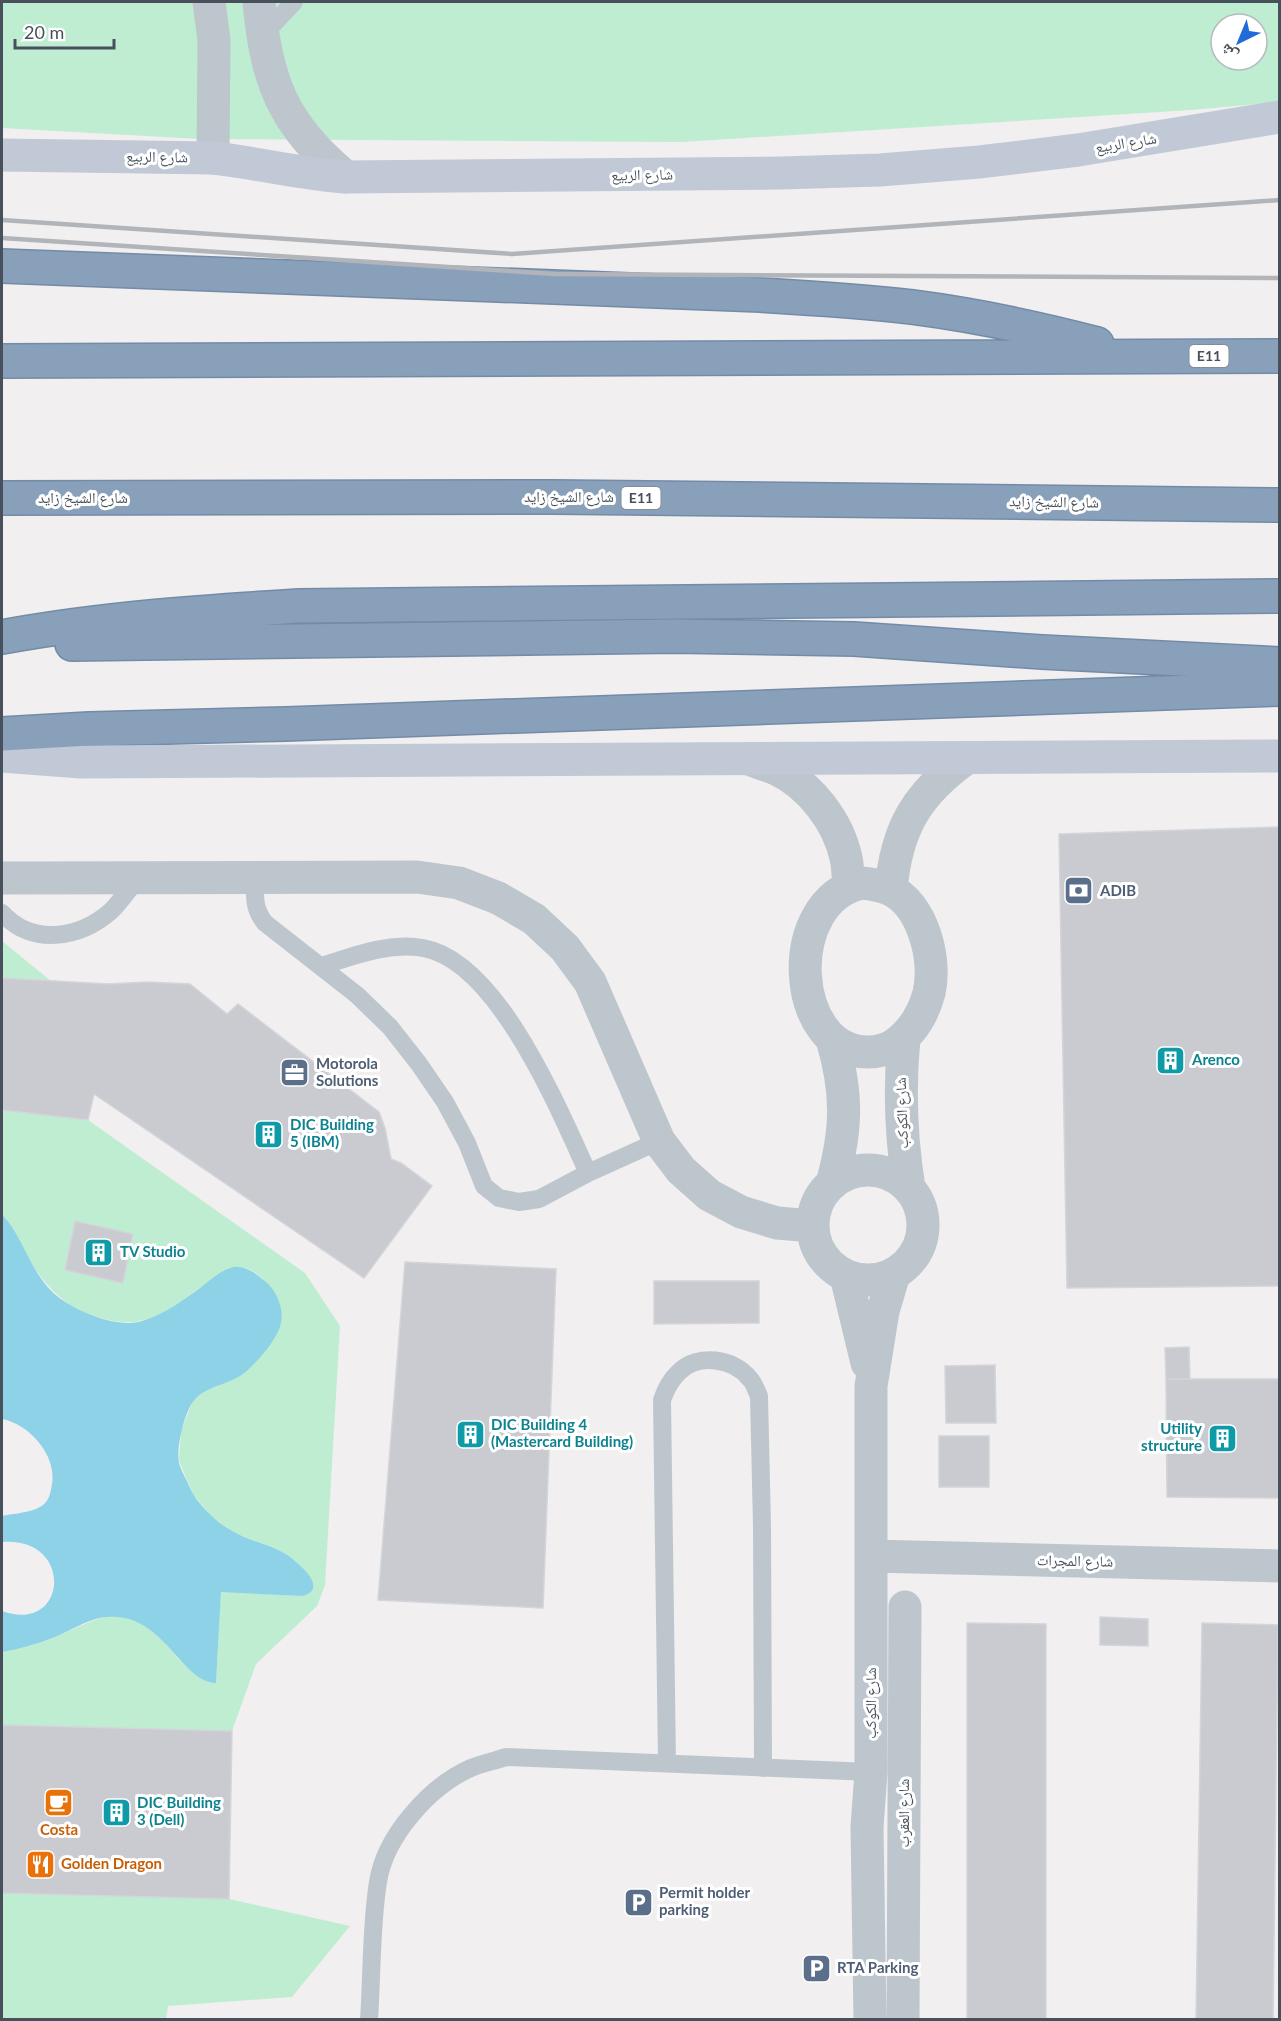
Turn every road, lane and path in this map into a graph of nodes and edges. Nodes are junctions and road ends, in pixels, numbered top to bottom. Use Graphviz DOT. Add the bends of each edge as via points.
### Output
graph roads {
  1 [pos="209,2"];
  2 [pos="259,2"];
  3 [pos="294,2"];
  4 [pos="262,36"];
  5 [pos="214,39"];
  6 [pos="1280,117"];
  7 [pos="2,155"];
  8 [pos="213,158"];
  9 [pos="346,177"];
  10 [pos="2,266"];
  11 [pos="1139,356"];
  12 [pos="1280,356"];
  13 [pos="2,361"];
  14 [pos="2,498"];
  15 [pos="1280,505"];
  16 [pos="1280,596"];
  17 [pos="2,637"];
  18 [pos="2,645"];
  19 [pos="1280,664"];
  20 [pos="1280,689"];
  21 [pos="2,734"];
  22 [pos="2,756"];
  23 [pos="1280,756"];
  24 [pos="967,758"];
  25 [pos="749,759"];
  26 [pos="2,878"];
  27 [pos="138,878"];
  28 [pos="255,878"];
  29 [pos="849,886"];
  30 [pos="891,890"];
  31 [pos="2,913"];
  32 [pos="321,966"];
  33 [pos="904,1038"];
  34 [pos="832,1039"];
  35 [pos="659,1141"];
  36 [pos="588,1173"];
  37 [pos="832,1184"];
  38 [pos="909,1188"];
  39 [pos="813,1226"];
  40 [pos="894,1274"];
  41 [pos="846,1276"];
  42 [pos="871,1386"];
  43 [pos="871,1556"];
  44 [pos="1280,1566"];
  45 [pos="904,1606"];
  46 [pos="667,1763"];
  47 [pos="763,1767"];
  48 [pos="871,1772"];
  49 [pos="369,2019"];
  50 [pos="870,2019"];
  51 [pos="903,2019"];
  1 -- 5 [label="street"];
  2 -- 4 [label="street"];
  3 -- 4 [label="lane"];
  4 -- 5 [label="street"];
  4 -- 9 [label="street" via="276,90 289,116 324,159"];
  5 -- 8 [label="street"];
  6 -- 9 [label="main road, شارع الربيع" via="1078,150 880,170"];
  7 -- 8 [label="main road, شارع الربيع"];
  8 -- 9 [label="main road, شارع الربيع"];
  10 -- 11 [label="highway" via="838,299 989,319"];
  11 -- 12 [label="highway, E11"];
  11 -- 13 [label="highway, E11"];
  14 -- 15 [label="highway, شارع الشيخ زايد / E11" via="554,497"];
  16 -- 17 [label="highway" via="299,606 126,620"];
  18 -- 19 [label="highway" via="675,636 854,639"];
  20 -- 21 [label="highway"];
  22 -- 25 [label="main road" via="81,762"];
  23 -- 24 [label="main road"];
  24 -- 25 [label="main road"];
  24 -- 30 [label="street" via="926,792 911,814 893,863"];
  25 -- 29 [label="street" via="777,769 801,785 821,806 846,857"];
  26 -- 27 [label="street"];
  27 -- 28 [label="street"];
  27 -- 31 [label="lane" via="113,909 79,931 53,936 30,932"];
  28 -- 32 [label="lane" via="254,906 258,915"];
  28 -- 35 [label="street" via="417,877 459,883 498,898 534,920 565,948 590,982"];
  29 -- 30 [label="street" via="877,884"];
  29 -- 34 [label="street" via="822,908 807,946 807,988 813,1008"];
  30 -- 33 [label="street" via="915,914 925,932 932,972 923,1012"];
  32 -- 36 [label="lane" via="388,947 425,948 458,962 485,988 526,1046"];
  32 -- 36 [label="lane" via="381,1019 419,1064 467,1143 484,1186 499,1198 519,1203 539,1199"];
  33 -- 34 [label="street" via="876,1052 860,1052"];
  33 -- 38 [label="street, شارع الكوكب" via="900,1098"];
  34 -- 37 [label="street" via="844,1096 844,1126"];
  35 -- 36 [label="lane"];
  35 -- 39 [label="street" via="681,1170 709,1195 741,1212 777,1223"];
  37 -- 38 [label="street" via="844,1176 871,1170 898,1179"];
  37 -- 39 [label="street" via="818,1203"];
  38 -- 40 [label="street" via="923,1218 922,1235 912,1258"];
  39 -- 41 [label="street" via="822,1256"];
  40 -- 41 [label="street" via="878,1280"];
  40 -- 42 [label="street, شارع الكوكب"];
  41 -- 42 [label="street, شارع الكوكب"];
  42 -- 43 [label="street, شارع الكوكب"];
  43 -- 44 [label="street, شارع المجرات"];
  43 -- 48 [label="street, شارع الكوكب"];
  45 -- 51 [label="street, شارع العقرب"];
  46 -- 47 [label="lane"];
  46 -- 47 [label="lane" via="662,1400 680,1370 697,1361 717,1360 735,1366 750,1378 759,1395"];
  46 -- 49 [label="lane" via="506,1757 471,1768 440,1787 413,1812 391,1844 378,1880"];
  47 -- 48 [label="lane"];
  48 -- 50 [label="street, شارع الكوكب" via="867,1827"];
}
